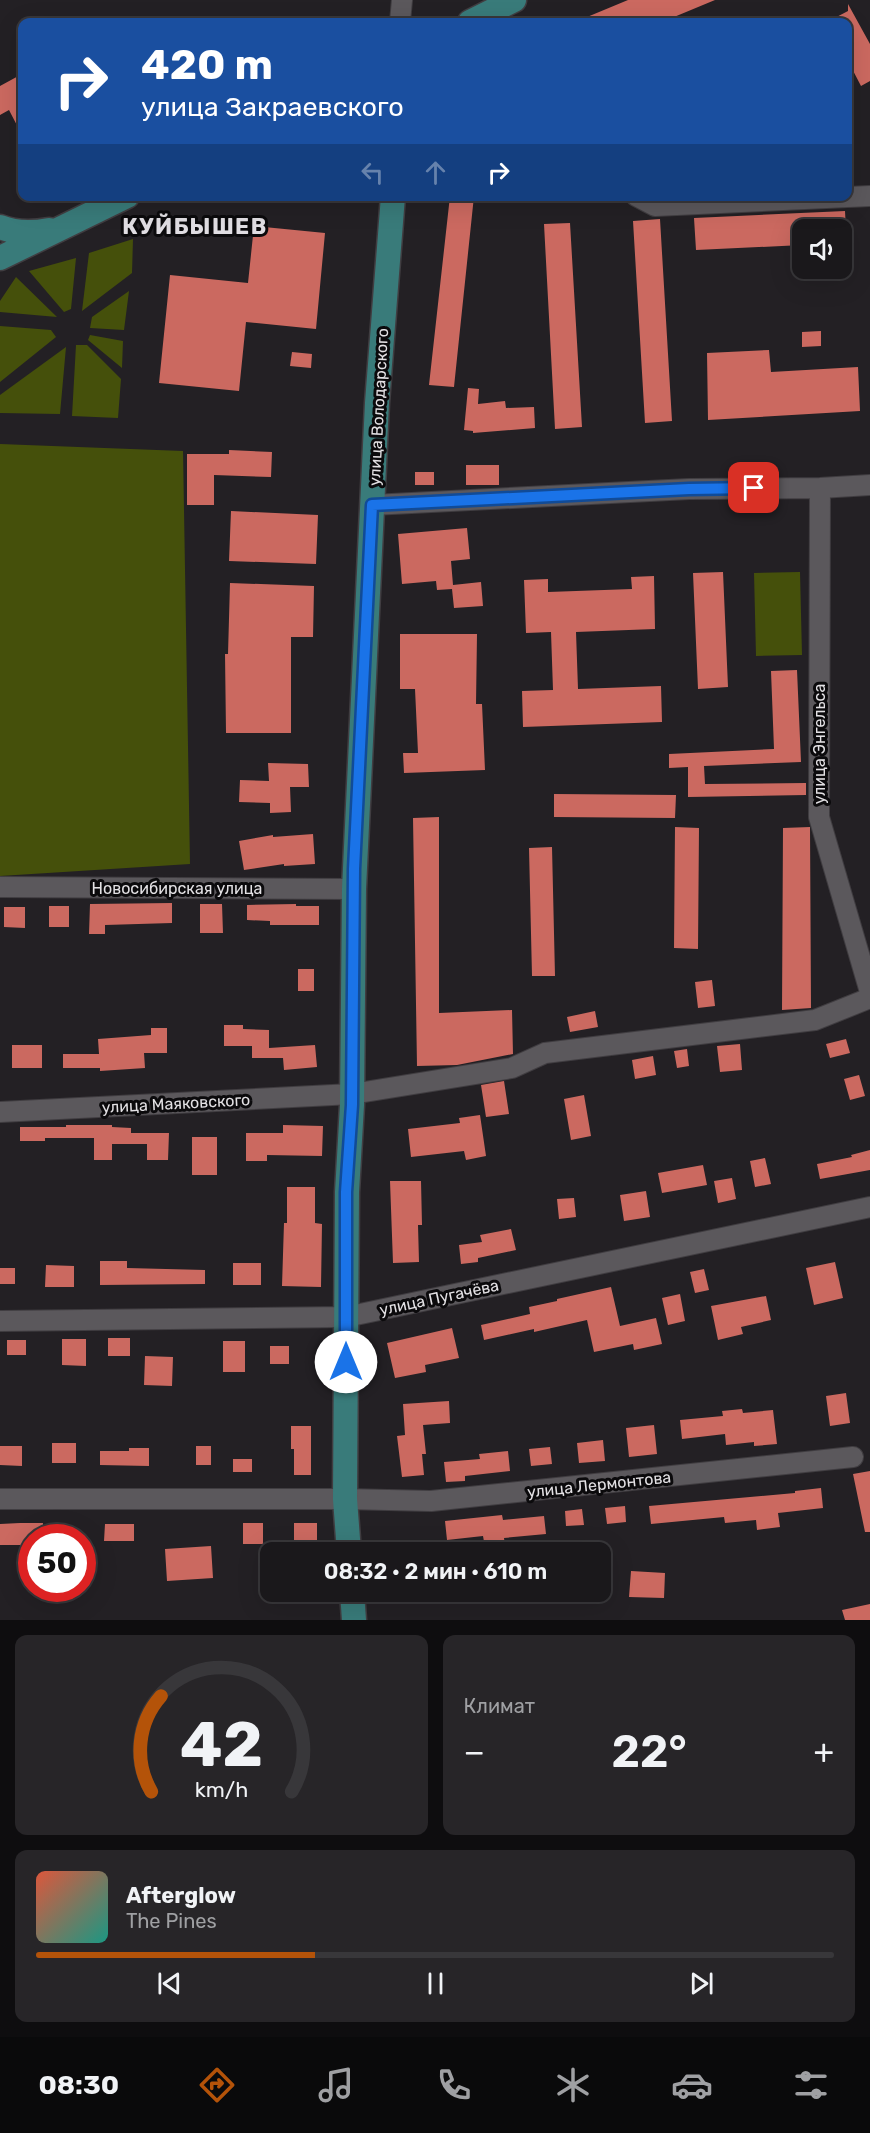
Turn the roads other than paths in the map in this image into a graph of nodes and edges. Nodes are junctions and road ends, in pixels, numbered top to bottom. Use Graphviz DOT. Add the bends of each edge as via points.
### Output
graph roads {
  1 [pos="402,0"];
  2 [pos="514,0"];
  3 [pos="400,18"];
  4 [pos="478,18"];
  5 [pos="870,196"];
  6 [pos="852,197"];
  7 [pos="117,201"];
  8 [pos="393,201"];
  9 [pos="646,201"];
  10 [pos="763,201"];
  11 [pos="69,225"];
  12 [pos="0,227"];
  13 [pos="0,258"];
  14 [pos="870,485"];
  15 [pos="820,488"];
  16 [pos="372,505"];
  17 [pos="0,887"];
  18 [pos="354,889"];
  19 [pos="870,992"];
  20 [pos="870,998"];
  21 [pos="351,1094"];
  22 [pos="0,1112"];
  23 [pos="870,1207"];
  24 [pos="346,1317"];
  25 [pos="0,1321"];
  26 [pos="853,1457"];
  27 [pos="0,1499"];
  28 [pos="345,1499"];
  29 [pos="348,1542"];
  30 [pos="353,1602"];
  31 [pos="354,1620"];
  1 -- 3 [label="street"];
  2 -- 4 [label="main road"];
  5 -- 6 [label="street"];
  7 -- 11 [label="main road"];
  8 -- 16 [label="main road, улица Володарского"];
  9 -- 10 [label="street" via="656,206"];
  11 -- 12 [label="main road" via="30,233"];
  11 -- 13 [label="main road"];
  14 -- 15 [label="street"];
  15 -- 16 [label="street" via="689,489"];
  15 -- 19 [label="street, улица Энгельса" via="819,817"];
  16 -- 18 [label="main road, улица Володарского"];
  17 -- 18 [label="street, Новосибирская улица"];
  18 -- 21 [label="main road, улица Володарского"];
  20 -- 21 [label="street, улица Маяковского" via="815,1020 545,1053 512,1068"];
  21 -- 22 [label="street, улица Маяковского"];
  21 -- 24 [label="main road, улица Володарского"];
  23 -- 24 [label="street, улица Пугачёва"];
  24 -- 25 [label="street, улица Пугачёва"];
  24 -- 28 [label="main road, улица Володарского"];
  26 -- 28 [label="street, улица Лермонтова" via="431,1501"];
  27 -- 28 [label="street, улица Лермонтова"];
  28 -- 29 [label="main road, улица Володарского"];
  30 -- 31 [label="main road"];
}
